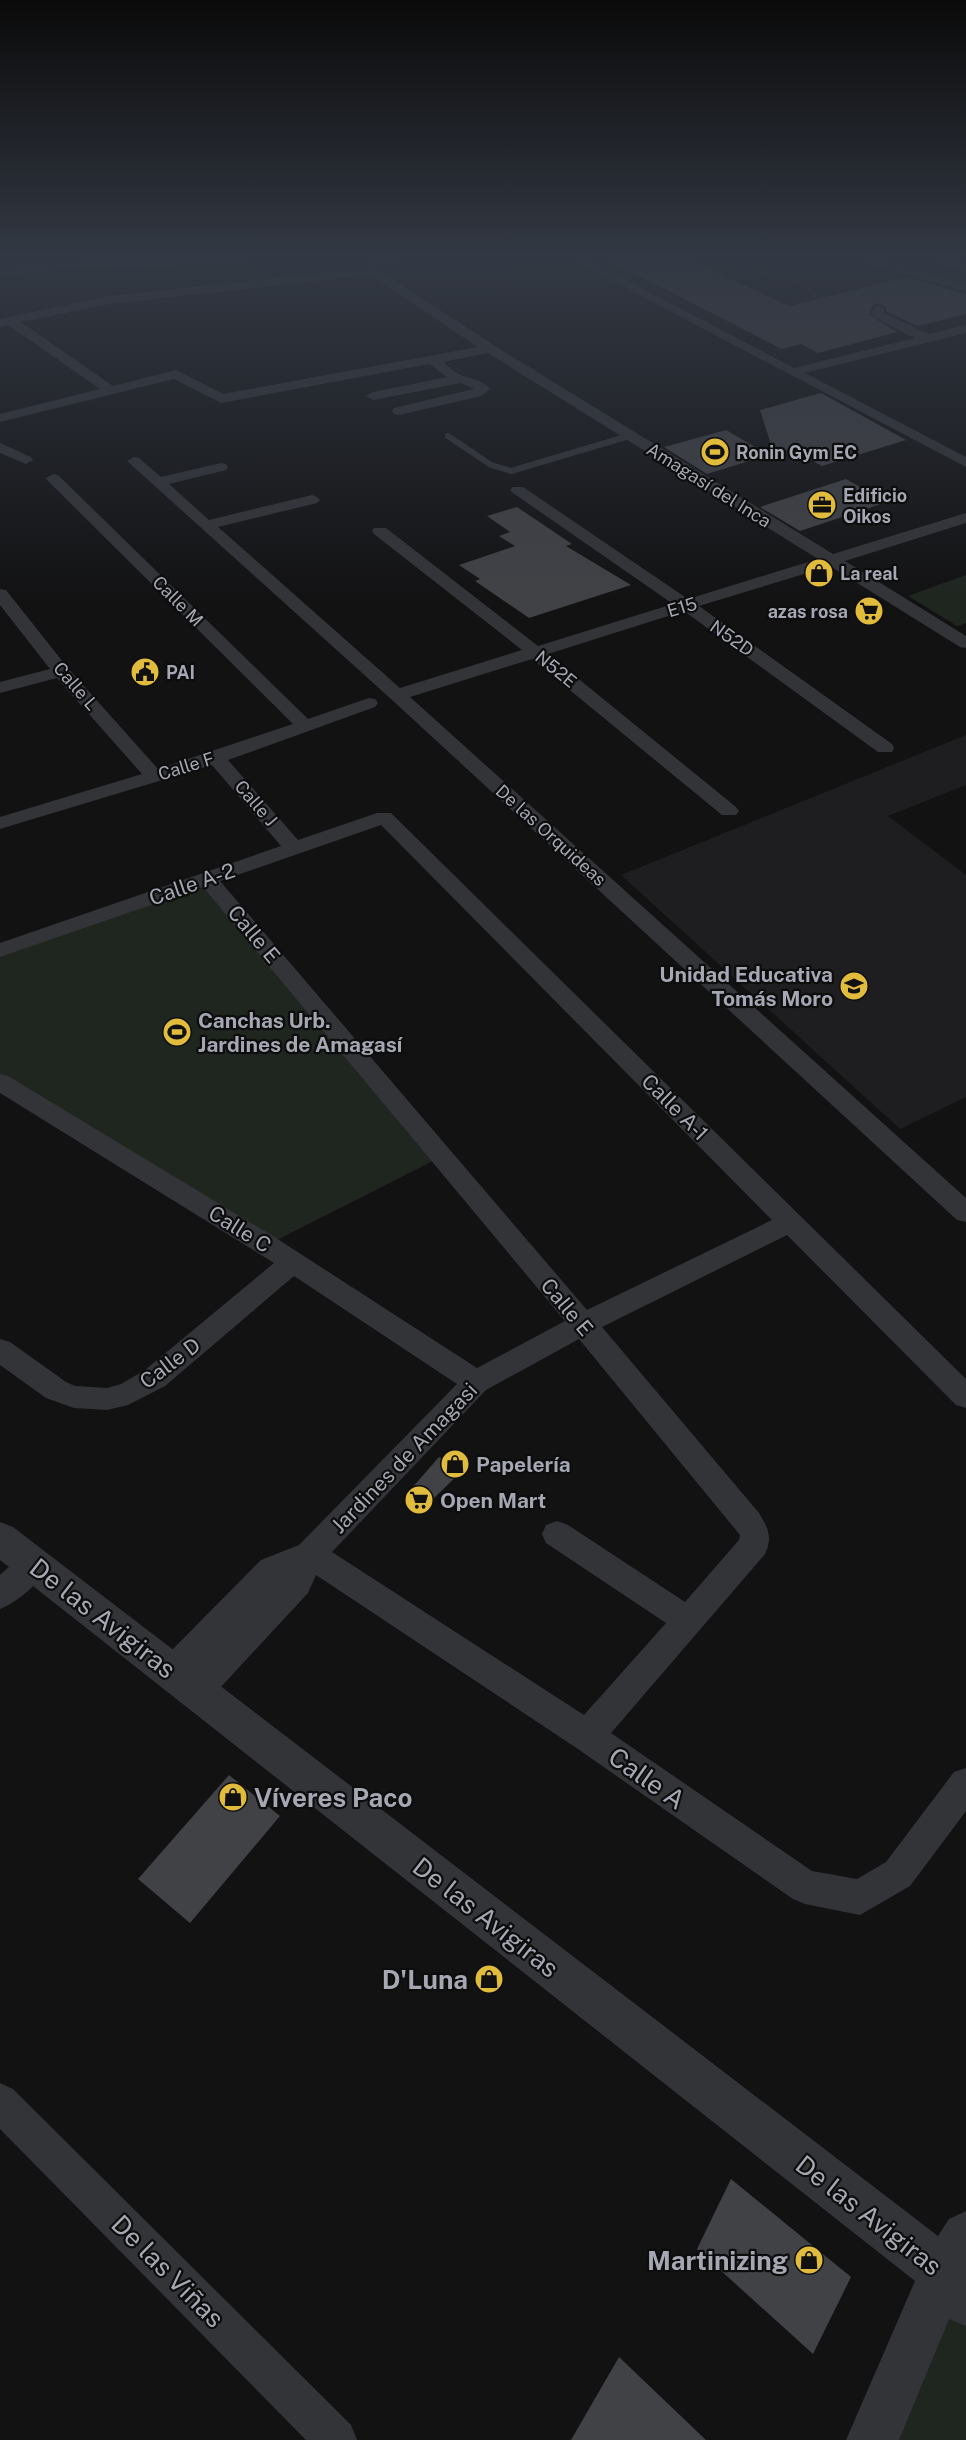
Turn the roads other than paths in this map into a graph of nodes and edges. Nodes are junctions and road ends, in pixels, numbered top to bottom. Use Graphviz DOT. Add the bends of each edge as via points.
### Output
graph roads {
  1 [pos="84,373"];
  2 [pos="362,373"];
  3 [pos="450,373"];
  4 [pos="528,373"];
  5 [pos="795,373"];
  6 [pos="459,379"];
  7 [pos="110,390"];
  8 [pos="373,396"];
  9 [pos="399,411"];
  10 [pos="0,418"];
  11 [pos="448,436"];
  12 [pos="630,436"];
  13 [pos="0,447"];
  14 [pos="26,460"];
  15 [pos="134,461"];
  16 [pos="966,464"];
  17 [pos="221,467"];
  18 [pos="53,478"];
  19 [pos="157,482"];
  20 [pos="518,490"];
  21 [pos="312,500"];
  22 [pos="966,518"];
  23 [pos="207,525"];
  24 [pos="380,531"];
  25 [pos="830,560"];
  26 [pos="0,594"];
  27 [pos="686,605"];
  28 [pos="966,643"];
  29 [pos="535,652"];
  30 [pos="62,671"];
  31 [pos="0,688"];
  32 [pos="397,695"];
  33 [pos="369,703"];
  34 [pos="304,725"];
  35 [pos="885,748"];
  36 [pos="216,758"];
  37 [pos="154,776"];
  38 [pos="729,811"];
  39 [pos="384,817"];
  40 [pos="0,823"];
  41 [pos="296,849"];
  42 [pos="207,878"];
  43 [pos="0,950"];
  44 [pos="0,1082"];
  45 [pos="966,1213"];
  46 [pos="791,1222"];
  47 [pos="292,1262"];
  48 [pos="581,1325"];
  49 [pos="0,1350"];
  50 [pos="476,1382"];
  51 [pos="966,1397"];
  52 [pos="557,1534"];
  53 [pos="0,1538"];
  54 [pos="310,1554"];
  55 [pos="34,1564"];
  56 [pos="0,1595"];
  57 [pos="688,1621"];
  58 [pos="183,1682"];
  59 [pos="587,1736"];
  60 [pos="966,1784"];
  61 [pos="0,2102"];
  62 [pos="958,2270"];
  63 [pos="336,2440"];
  64 [pos="872,2440"];
  1 -- 7 [label="street"];
  2 -- 7 [label="street" via="221,399 176,374"];
  3 -- 6 [label="street"];
  4 -- 12 [label="street, Amagasí del Inca"];
  5 -- 16 [label="street"];
  6 -- 8 [label="street"];
  6 -- 9 [label="street" via="483,389"];
  7 -- 10 [label="street"];
  11 -- 12 [label="lane" via="491,465 511,471"];
  12 -- 25 [label="street, Amagasí del Inca"];
  13 -- 14 [label="street"];
  15 -- 19 [label="street, De las Orquideas"];
  17 -- 19 [label="street"];
  18 -- 34 [label="street, Calle M"];
  19 -- 23 [label="street, De las Orquideas"];
  20 -- 27 [label="street, N52D"];
  21 -- 23 [label="street"];
  22 -- 25 [label="street, E15"];
  23 -- 32 [label="street, De las Orquideas"];
  24 -- 29 [label="street, N52E"];
  25 -- 27 [label="street, E15"];
  25 -- 28 [label="street, Amagasí del Inca"];
  26 -- 30 [label="street, Calle L"];
  27 -- 29 [label="street, E15"];
  27 -- 35 [label="street, N52D"];
  29 -- 32 [label="street, E15"];
  29 -- 38 [label="street, N52E"];
  30 -- 31 [label="street"];
  30 -- 37 [label="street, Calle L"];
  32 -- 45 [label="street, De las Orquideas"];
  33 -- 34 [label="street, Calle F"];
  34 -- 36 [label="street, Calle F"];
  36 -- 37 [label="street, Calle F"];
  36 -- 41 [label="street, Calle J"];
  37 -- 40 [label="street, Calle F"];
  39 -- 41 [label="street, Calle A-2"];
  39 -- 46 [label="street, Calle A-1"];
  41 -- 42 [label="street, Calle A-2"];
  42 -- 43 [label="street, Calle A-2"];
  42 -- 48 [label="street, Calle E"];
  44 -- 47 [label="street, Calle C"];
  46 -- 48 [label="street, Jardines de Amagasi"];
  46 -- 51 [label="street, Calle A-1"];
  47 -- 49 [label="street, Calle D" via="155,1378 128,1394 107,1399 74,1397 56,1390"];
  47 -- 50 [label="street, Calle C"];
  48 -- 50 [label="street, Jardines de Amagasi"];
  48 -- 57 [label="street, Calle E" via="755,1534 754,1545"];
  50 -- 54 [label="street, Jardines de Amagasi"];
  52 -- 57 [label="street"];
  53 -- 55 [label="street, De las Avigiras"];
  54 -- 58 [label="street, Jardines de Amagasi" via="297,1583"];
  54 -- 59 [label="street, Calle A"];
  55 -- 56 [label="street"];
  55 -- 58 [label="street, De las Avigiras"];
  57 -- 59 [label="street, Calle E"];
  58 -- 62 [label="street, De las Avigiras"];
  59 -- 60 [label="street, Calle A" via="805,1887 860,1897 898,1874"];
  61 -- 63 [label="street, De las Viñas"];
  62 -- 64 [label="street"];
}
